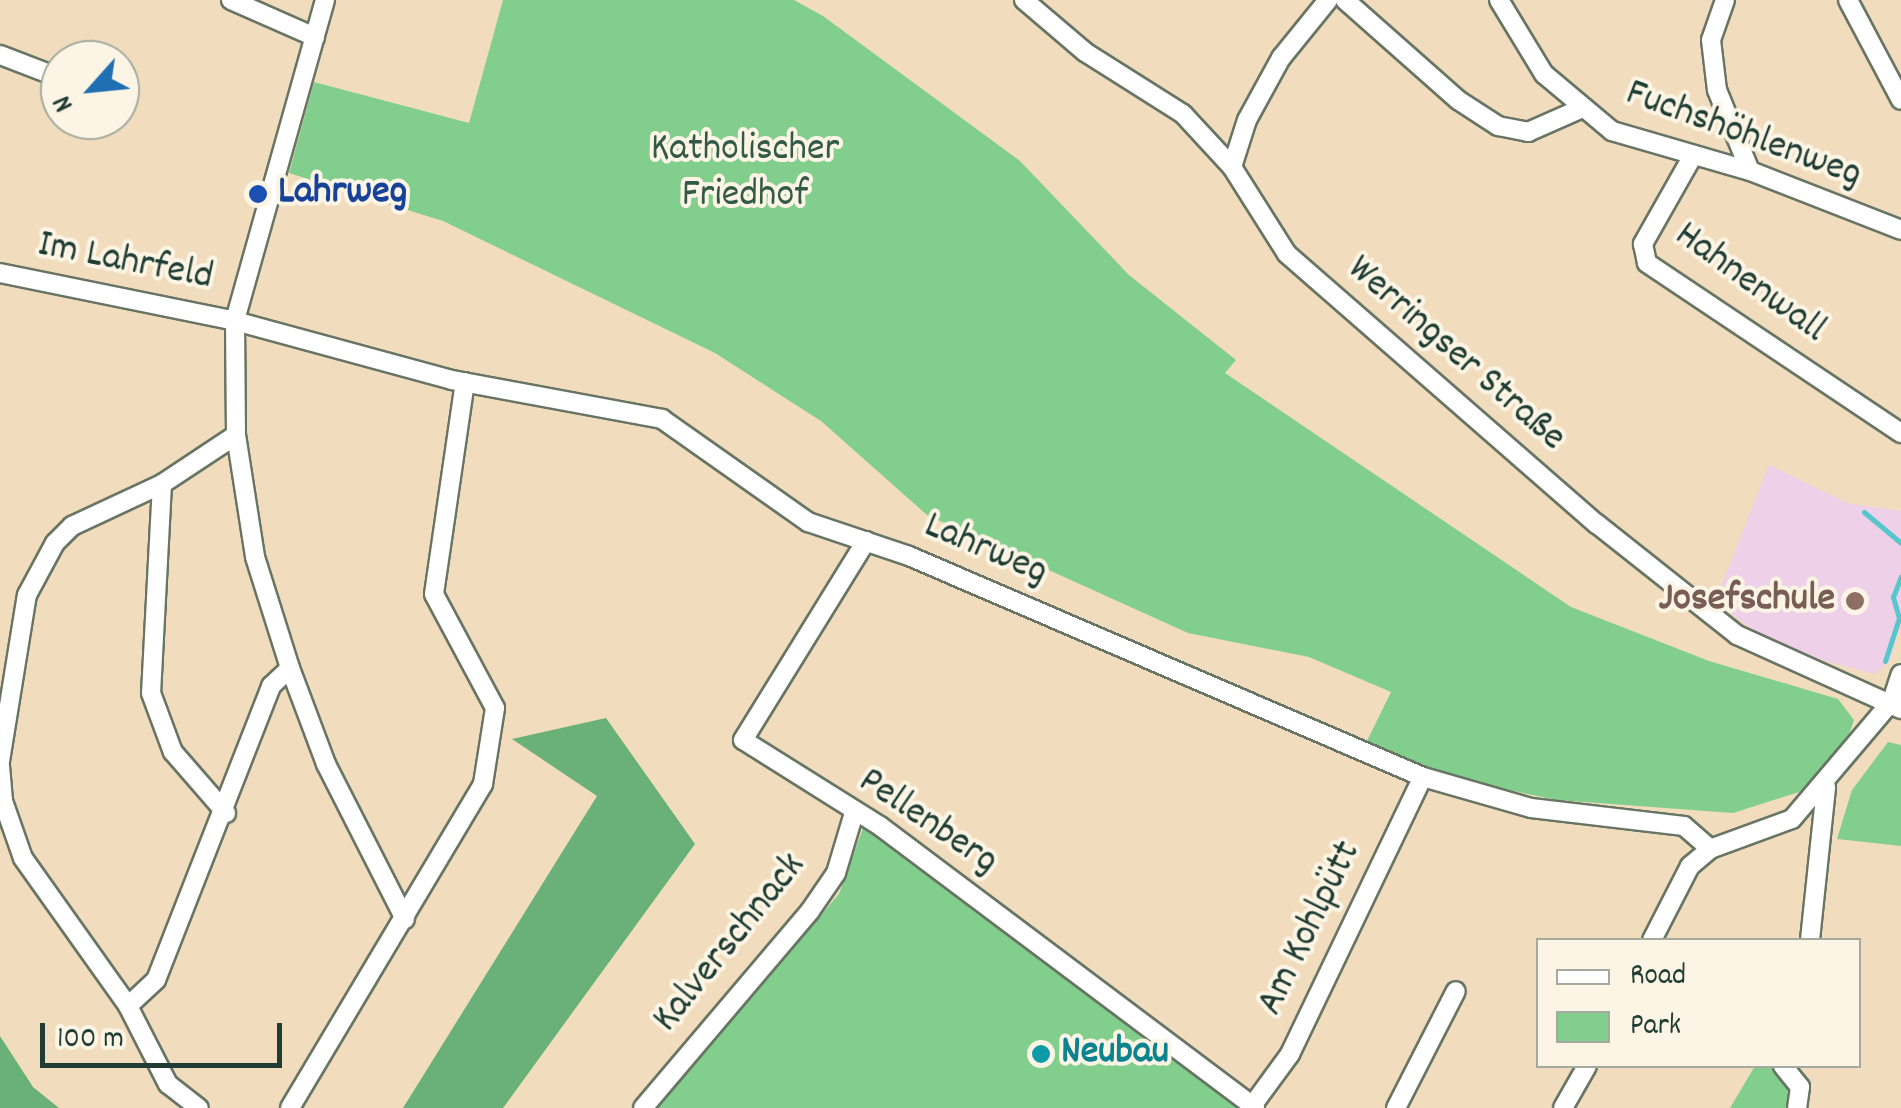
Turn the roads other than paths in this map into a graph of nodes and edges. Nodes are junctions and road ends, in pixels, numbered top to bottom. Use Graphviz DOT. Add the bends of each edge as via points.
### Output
graph roads {
  1 [pos="231,0"];
  2 [pos="326,0"];
  3 [pos="1024,0"];
  4 [pos="1328,0"];
  5 [pos="1345,0"];
  6 [pos="1499,0"];
  7 [pos="1725,0"];
  8 [pos="1848,0"];
  9 [pos="315,37"];
  10 [pos="0,55"];
  11 [pos="40,70"];
  12 [pos="1901,100"];
  13 [pos="1580,109"];
  14 [pos="1691,159"];
  15 [pos="1232,167"];
  16 [pos="1750,171"];
  17 [pos="1901,230"];
  18 [pos="0,273"];
  19 [pos="235,321"];
  20 [pos="465,382"];
  21 [pos="1901,433"];
  22 [pos="236,435"];
  23 [pos="162,484"];
  24 [pos="866,541"];
  25 [pos="290,668"];
  26 [pos="1901,674"];
  27 [pos="1897,705"];
  28 [pos="0,763"];
  29 [pos="1423,776"];
  30 [pos="1826,786"];
  31 [pos="226,813"];
  32 [pos="854,813"];
  33 [pos="1710,848"];
  34 [pos="405,919"];
  35 [pos="1653,938"];
  36 [pos="1810,938"];
  37 [pos="1456,991"];
  38 [pos="128,1006"];
  39 [pos="1586,1068"];
  40 [pos="1786,1068"];
  41 [pos="1254,1107"];
  42 [pos="199,1108"];
  43 [pos="290,1108"];
  44 [pos="643,1108"];
  45 [pos="1396,1108"];
  46 [pos="1563,1108"];
  47 [pos="1798,1108"];
  1 -- 9 [label="street"];
  2 -- 9 [label="street"];
  3 -- 15 [label="street, Werringser Straße" via="1085,52 1183,114"];
  4 -- 15 [label="street" via="1280,58 1247,120"];
  5 -- 13 [label="street" via="1458,100 1498,126 1528,132"];
  6 -- 13 [label="street, Fuchshöhlenweg" via="1538,66"];
  7 -- 16 [label="street" via="1711,40 1717,90"];
  8 -- 12 [label="street"];
  9 -- 19 [label="street"];
  10 -- 11 [label="street"];
  13 -- 14 [label="street, Fuchshöhlenweg" via="1612,131"];
  14 -- 16 [label="street, Fuchshöhlenweg"];
  14 -- 21 [label="street, Hahnenwall" via="1643,244 1648,263"];
  15 -- 27 [label="street, Werringser Straße" via="1287,254 1596,524 1737,634"];
  16 -- 17 [label="street, Fuchshöhlenweg"];
  18 -- 19 [label="street, Im Lahrfeld"];
  19 -- 20 [label="street, Lahrweg"];
  19 -- 22 [label="street"];
  20 -- 24 [label="street, Lahrweg" via="662,419 790,512"];
  20 -- 34 [label="street" via="434,594 495,708 484,784"];
  22 -- 23 [label="street"];
  22 -- 25 [label="street" via="255,557"];
  23 -- 28 [label="street" via="72,526 55,543 28,595"];
  23 -- 31 [label="street" via="151,694 172,752"];
  24 -- 29 [label="street, Lahrweg" via="1309,722"];
  24 -- 32 [label="street, Pellenberg" via="743,740"];
  25 -- 31 [label="street" via="271,686"];
  25 -- 34 [label="street" via="326,764"];
  26 -- 27 [label="street"];
  27 -- 30 [label="street"];
  28 -- 38 [label="street" via="3,801 23,858"];
  29 -- 33 [label="street, Lahrweg" via="1531,808 1684,826"];
  29 -- 41 [label="street, Am Kohlpütt" via="1290,1054"];
  30 -- 33 [label="street" via="1792,819"];
  30 -- 36 [label="street"];
  31 -- 38 [label="street" via="156,980"];
  32 -- 41 [label="street, Pellenberg" via="894,836"];
  32 -- 44 [label="street, Kalverschnack" via="843,856 820,897"];
  33 -- 35 [label="street" via="1690,866"];
  34 -- 43 [label="street"];
  37 -- 45 [label="street"];
  38 -- 42 [label="street" via="168,1084"];
  39 -- 46 [label="street"];
  40 -- 47 [label="street" via="1800,1087"];
}
